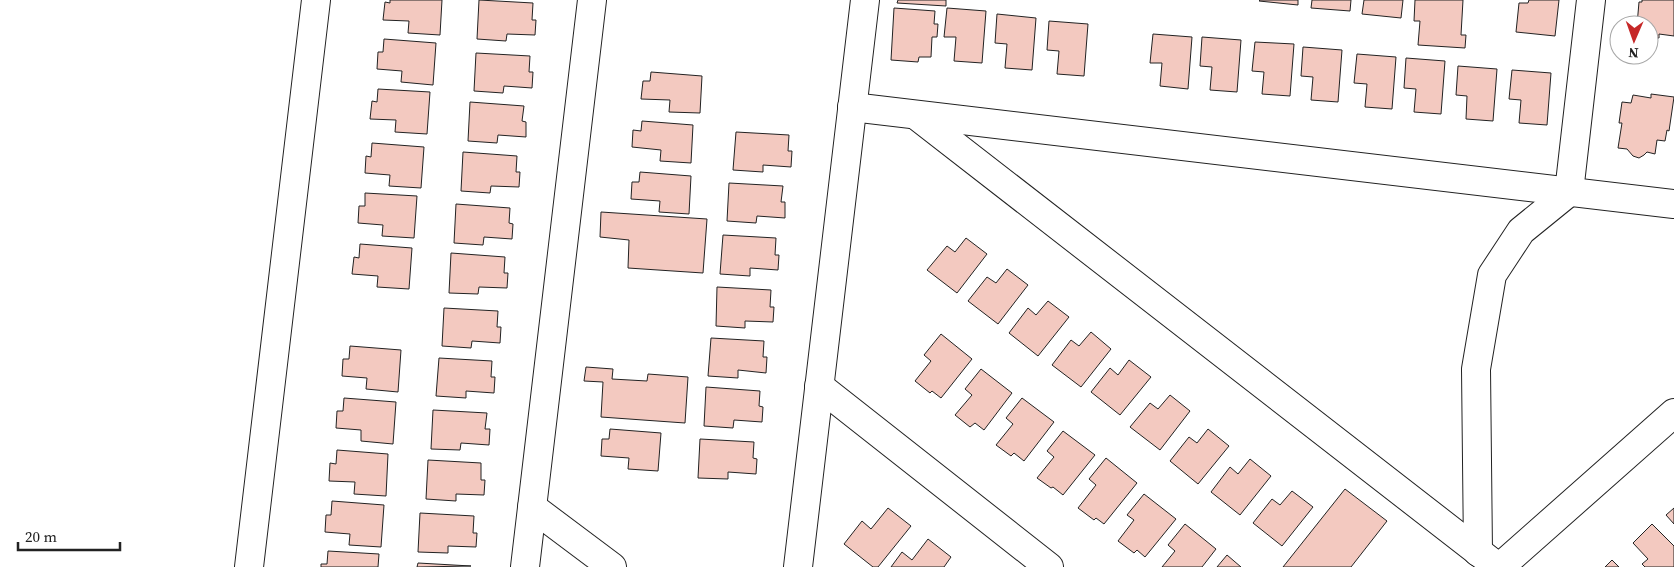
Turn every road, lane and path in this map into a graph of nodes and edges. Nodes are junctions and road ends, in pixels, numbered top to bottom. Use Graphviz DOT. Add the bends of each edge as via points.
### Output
graph roads {
  1 [pos="316,0"];
  2 [pos="592,0"];
  3 [pos="865,0"];
  4 [pos="1591,0"];
  5 [pos="852,107"];
  6 [pos="916,115"];
  7 [pos="1569,192"];
  8 [pos="1674,204"];
  9 [pos="819,386"];
  10 [pos="1674,413"];
  11 [pos="532,507"];
  12 [pos="1492,562"];
  13 [pos="249,567"];
  14 [pos="525,567"];
  15 [pos="612,567"];
  16 [pos="798,567"];
  17 [pos="1049,567"];
  1 -- 13 [label="street"];
  2 -- 11 [label="street"];
  3 -- 5 [label="street"];
  4 -- 7 [label="street"];
  5 -- 6 [label="street"];
  5 -- 9 [label="street"];
  6 -- 7 [label="street"];
  6 -- 12 [label="street"];
  7 -- 8 [label="street"];
  7 -- 12 [label="street" via="1521,231 1492,276 1476,369"];
  9 -- 16 [label="street"];
  9 -- 17 [label="street"];
  10 -- 12 [label="street"];
  11 -- 14 [label="street"];
  11 -- 15 [label="street"];
}
